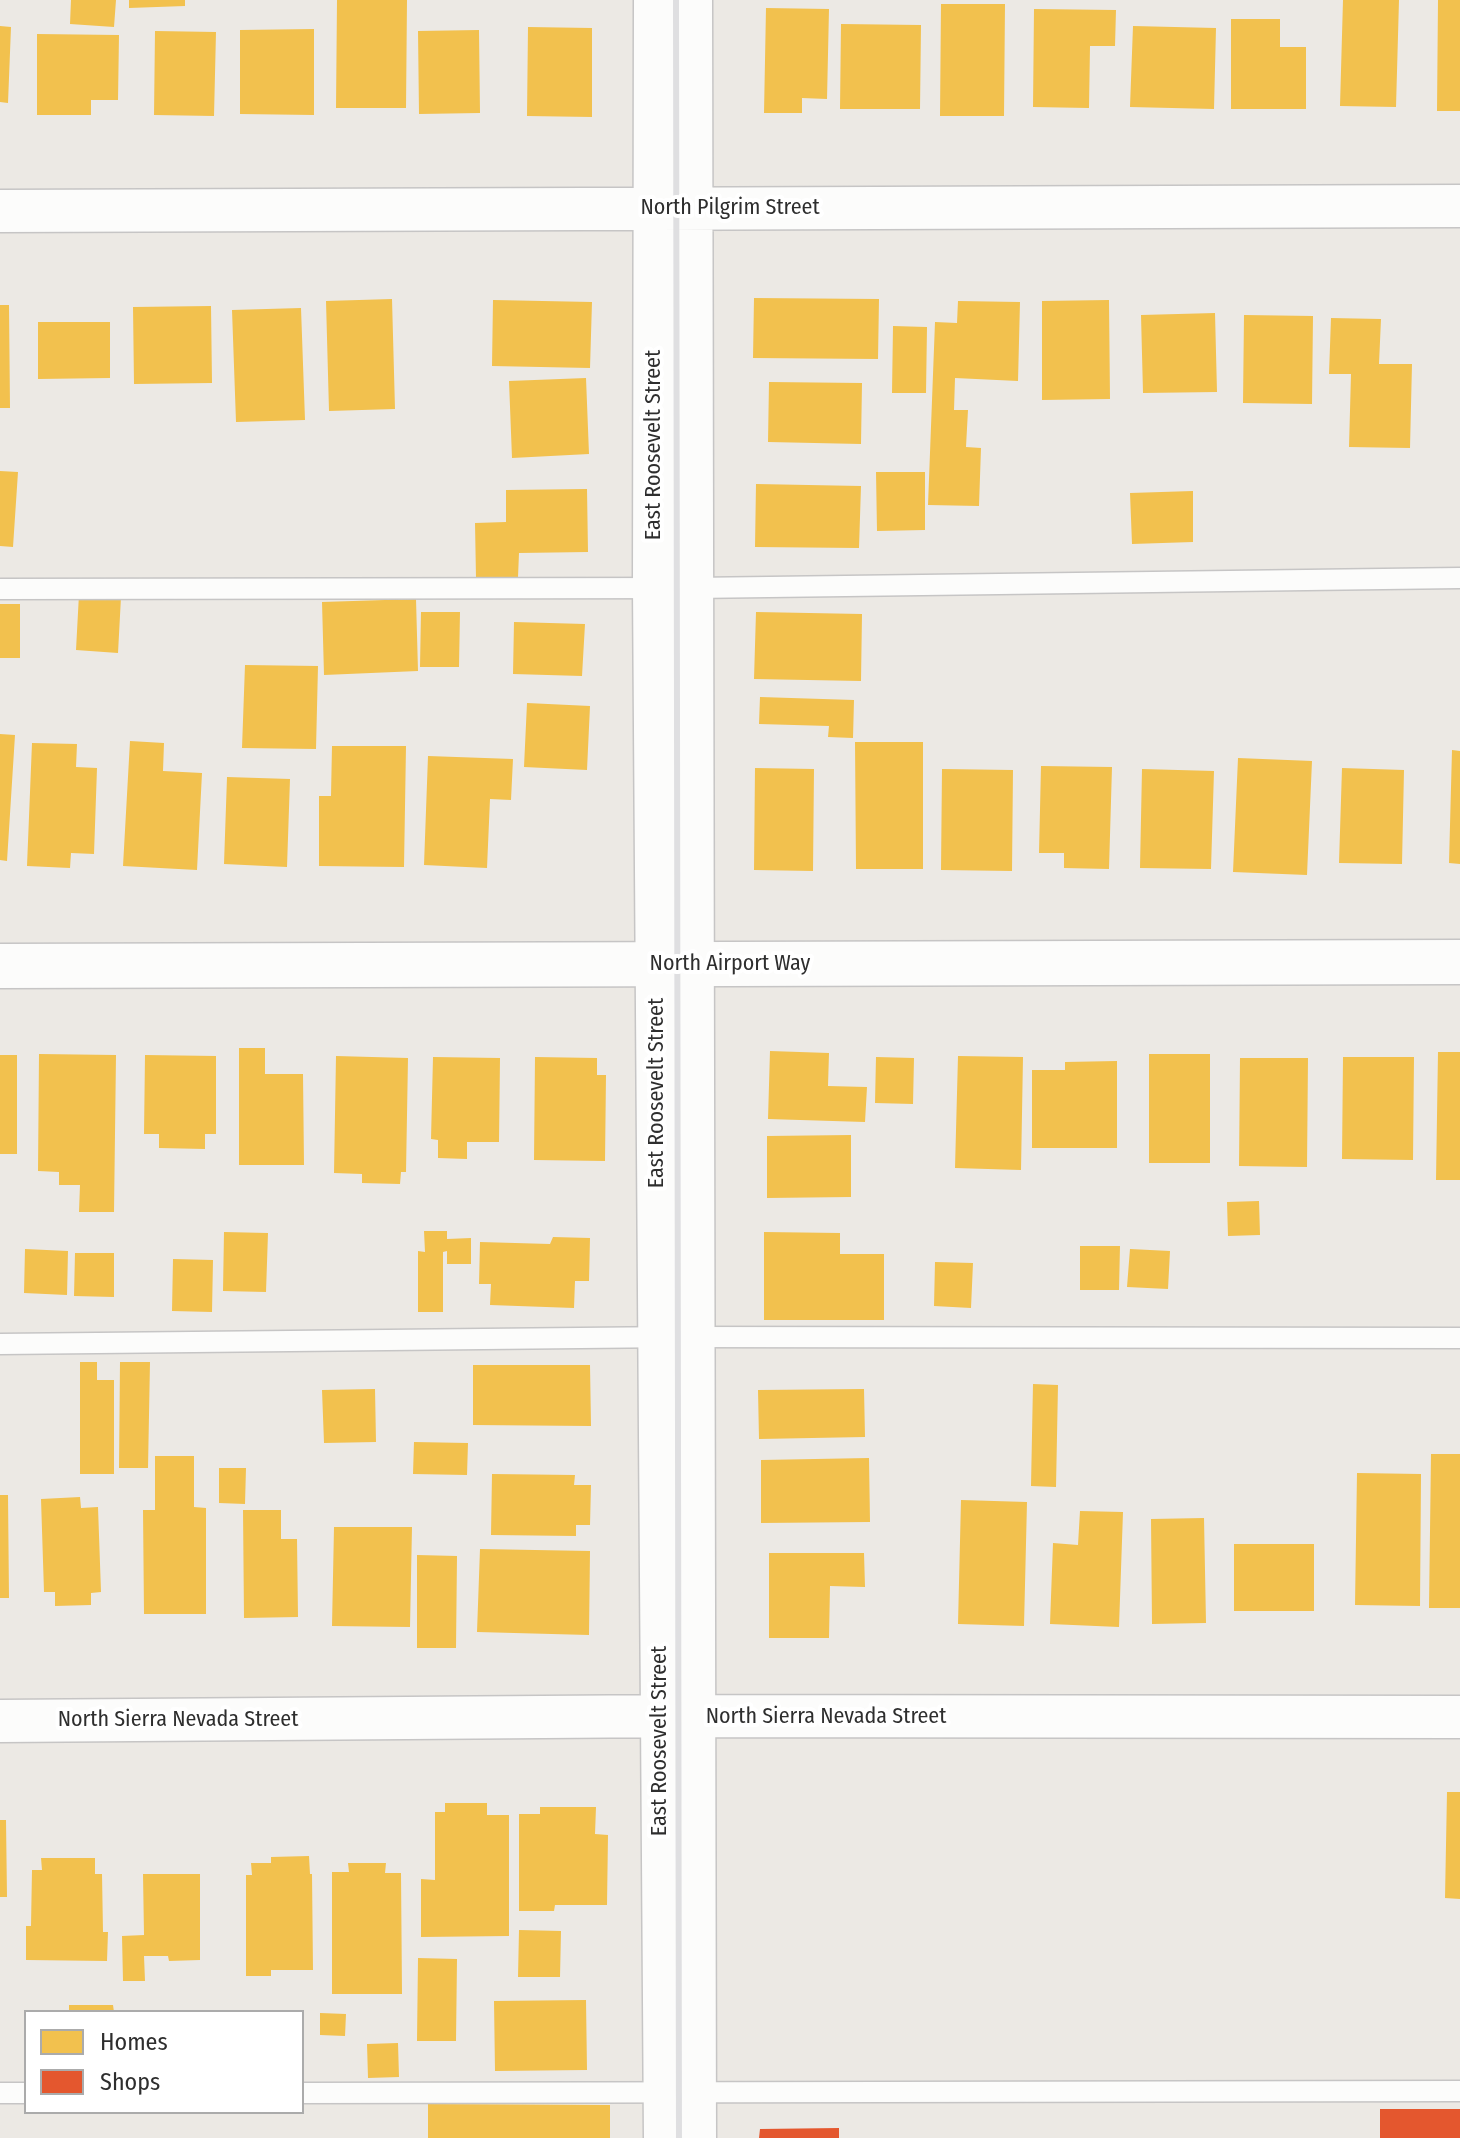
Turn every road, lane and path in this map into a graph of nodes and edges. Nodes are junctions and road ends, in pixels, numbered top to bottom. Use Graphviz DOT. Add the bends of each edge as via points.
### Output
graph roads {
  1 [pos="655,0"];
  2 [pos="691,0"];
  3 [pos="1460,206"];
  4 [pos="673,208"];
  5 [pos="0,211"];
  6 [pos="1460,578"];
  7 [pos="673,587"];
  8 [pos="0,589"];
  9 [pos="1460,962"];
  10 [pos="674,964"];
  11 [pos="0,966"];
  12 [pos="676,1336"];
  13 [pos="1460,1338"];
  14 [pos="0,1344"];
  15 [pos="677,1717"];
  16 [pos="1460,1717"];
  17 [pos="0,1721"];
  18 [pos="1460,2091"];
  19 [pos="0,2093"];
  20 [pos="24,2093"];
  21 [pos="304,2093"];
  22 [pos="680,2093"];
  23 [pos="665,2138"];
  24 [pos="695,2138"];
  1 -- 4 [label="street, East Roosevelt Street"];
  2 -- 4 [label="street, East Roosevelt Street"];
  3 -- 4 [label="street, North Pilgrim Street"];
  4 -- 5 [label="street, North Pilgrim Street"];
  4 -- 7 [label="street, East Roosevelt Street"];
  6 -- 7 [label="lane"];
  7 -- 8 [label="lane"];
  7 -- 10 [label="street, East Roosevelt Street"];
  9 -- 10 [label="main road, North Airport Way"];
  10 -- 11 [label="main road, North Airport Way"];
  10 -- 12 [label="street, East Roosevelt Street"];
  12 -- 13 [label="lane"];
  12 -- 14 [label="lane"];
  12 -- 15 [label="street, East Roosevelt Street"];
  15 -- 16 [label="street, North Sierra Nevada Street"];
  15 -- 17 [label="street, North Sierra Nevada Street"];
  15 -- 22 [label="street, East Roosevelt Street"];
  18 -- 22 [label="lane"];
  19 -- 20 [label="lane"];
  21 -- 22 [label="lane"];
  22 -- 23 [label="street, East Roosevelt Street"];
  22 -- 24 [label="street, East Roosevelt Street"];
}
